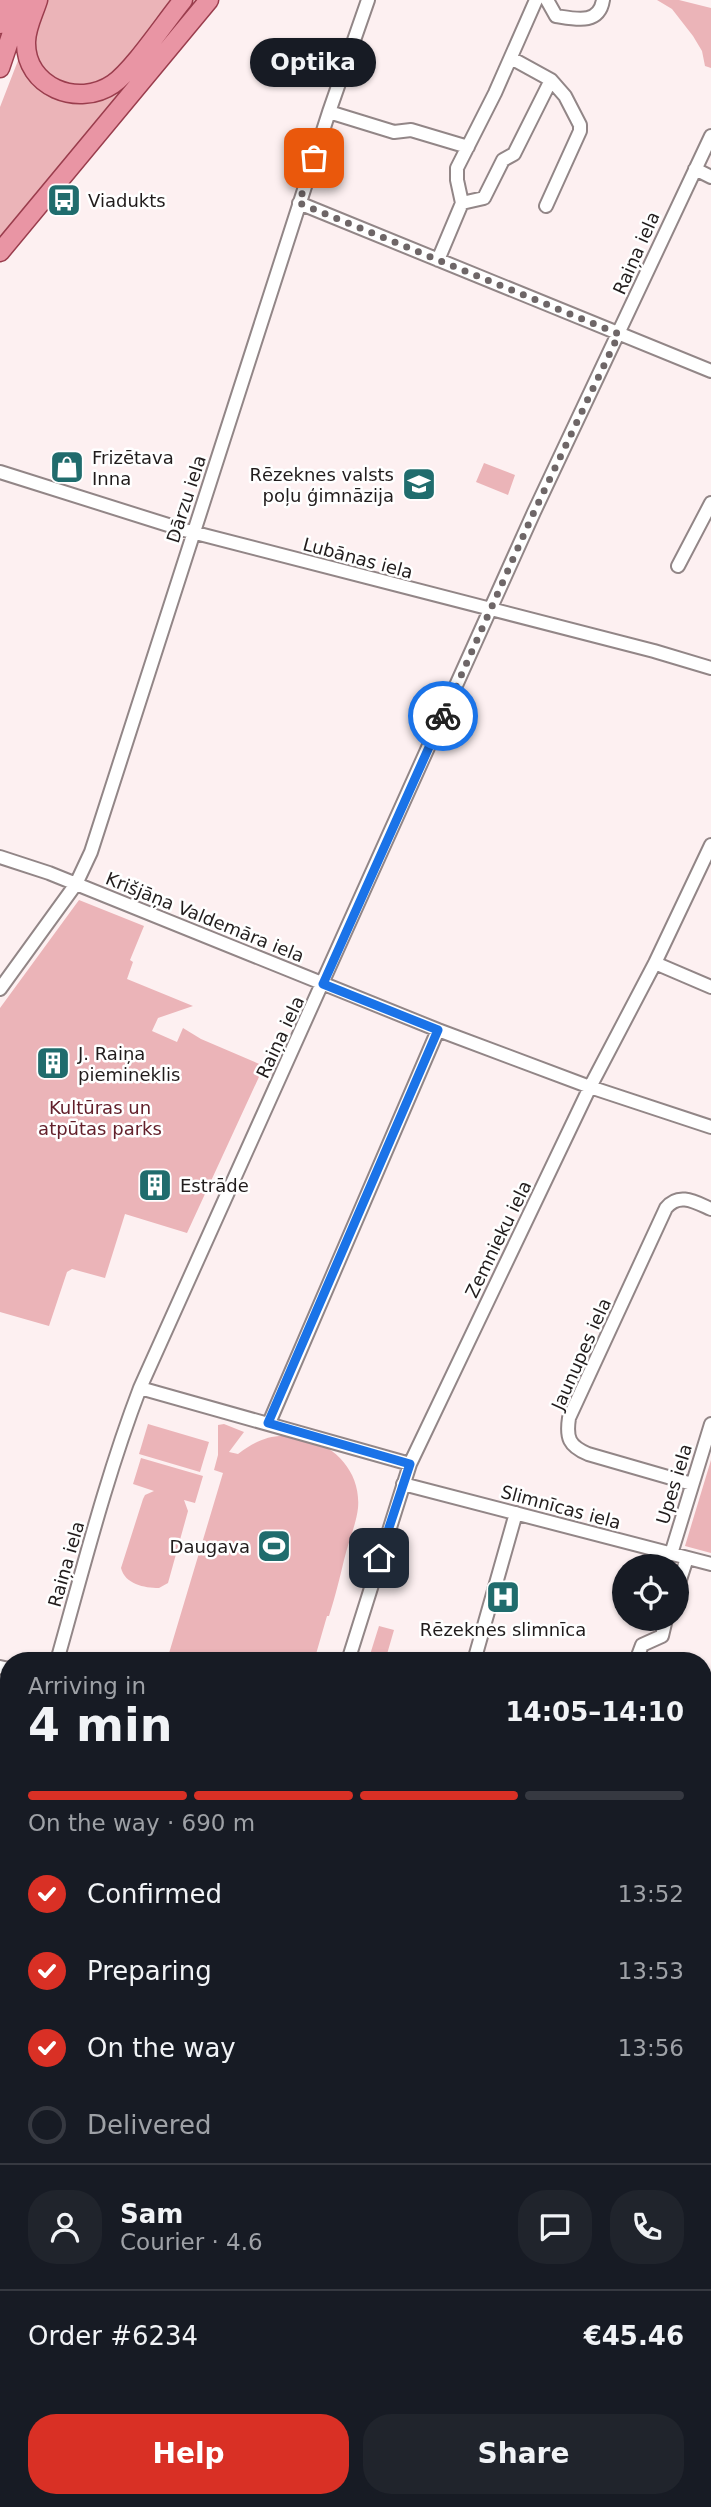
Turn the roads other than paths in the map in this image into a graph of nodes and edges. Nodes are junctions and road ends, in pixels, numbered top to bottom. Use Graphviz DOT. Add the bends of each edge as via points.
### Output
graph roads {
  1 [pos="8,0"];
  2 [pos="23,0"];
  3 [pos="38,0"];
  4 [pos="183,0"];
  5 [pos="209,0"];
  6 [pos="368,0"];
  7 [pos="536,0"];
  8 [pos="547,0"];
  9 [pos="603,0"];
  10 [pos="0,24"];
  11 [pos="511,58"];
  12 [pos="0,68"];
  13 [pos="551,80"];
  14 [pos="329,112"];
  15 [pos="711,136"];
  16 [pos="468,147"];
  17 [pos="695,169"];
  18 [pos="711,177"];
  19 [pos="299,203"];
  20 [pos="462,203"];
  21 [pos="546,205"];
  22 [pos="0,252"];
  23 [pos="438,260"];
  24 [pos="619,334"];
  25 [pos="711,371"];
  26 [pos="0,471"];
  27 [pos="711,503"];
  28 [pos="193,533"];
  29 [pos="678,566"];
  30 [pos="491,610"];
  31 [pos="711,667"];
  32 [pos="711,845"];
  33 [pos="0,857"];
  34 [pos="76,884"];
  35 [pos="655,963"];
  36 [pos="323,984"];
  37 [pos="711,987"];
  38 [pos="0,989"];
  39 [pos="438,1030"];
  40 [pos="590,1087"];
  41 [pos="711,1127"];
  42 [pos="711,1209"];
  43 [pos="140,1388"];
  44 [pos="268,1423"];
  45 [pos="711,1424"];
  46 [pos="410,1464"];
  47 [pos="403,1484"];
  48 [pos="692,1484"];
  49 [pos="516,1513"];
  50 [pos="671,1554"];
  51 [pos="689,1558"];
  52 [pos="711,1564"];
  53 [pos="663,1631"];
  54 [pos="60,1652"];
  55 [pos="351,1652"];
  56 [pos="477,1652"];
  57 [pos="639,1652"];
  1 -- 10 [label="main road"];
  2 -- 12 [label="main road"];
  3 -- 4 [label="main road" via="26,41 31,67 53,88 80,95 101,90 118,79"];
  5 -- 22 [label="main road"];
  6 -- 14 [label="street, Dārzu iela"];
  7 -- 11 [label="street"];
  8 -- 9 [label="street" via="556,16 573,19 595,17"];
  11 -- 13 [label="street"];
  11 -- 16 [label="street"];
  13 -- 20 [label="street" via="514,154 503,160 484,198"];
  13 -- 21 [label="street" via="565,96 580,131"];
  14 -- 16 [label="street" via="394,132 411,130"];
  14 -- 19 [label="street, Dārzu iela"];
  15 -- 17 [label="street, Raiņa iela"];
  16 -- 20 [label="street" via="457,168"];
  17 -- 18 [label="street"];
  17 -- 24 [label="street, Raiņa iela"];
  19 -- 23 [label="street"];
  19 -- 28 [label="street, Dārzu iela"];
  20 -- 23 [label="street"];
  23 -- 24 [label="street"];
  24 -- 25 [label="street"];
  24 -- 30 [label="street, Raiņa iela"];
  26 -- 28 [label="street, Lubānas iela"];
  27 -- 29 [label="street"];
  28 -- 30 [label="street, Lubānas iela"];
  28 -- 34 [label="street, Dārzu iela" via="92,852"];
  30 -- 31 [label="street, Lubānas iela"];
  30 -- 36 [label="street, Raiņa iela"];
  32 -- 35 [label="street, Zemnieku iela"];
  33 -- 34 [label="street, Krišjāņa Valdemāra iela"];
  34 -- 36 [label="street, Krišjāņa Valdemāra iela"];
  34 -- 38 [label="street, Dārzu iela"];
  35 -- 37 [label="street"];
  35 -- 40 [label="street, Zemnieku iela"];
  36 -- 39 [label="street, Krišjāņa Valdemāra iela"];
  36 -- 43 [label="street, Raiņa iela"];
  39 -- 40 [label="street, Krišjāņa Valdemāra iela"];
  39 -- 44 [label="street"];
  40 -- 41 [label="street, Krišjāņa Valdemāra iela"];
  40 -- 46 [label="street, Zemnieku iela"];
  42 -- 48 [label="street, Jaunupes iela" via="680,1199 666,1208 569,1418 567,1433 575,1449"];
  43 -- 44 [label="street"];
  43 -- 54 [label="street, Raiņa iela" via="118,1447"];
  44 -- 46 [label="street"];
  45 -- 48 [label="street, Upes iela"];
  46 -- 47 [label="street, Zemnieku iela"];
  47 -- 49 [label="street, Slimnīcas iela"];
  47 -- 55 [label="street, Zemnieku iela"];
  48 -- 50 [label="street, Upes iela"];
  49 -- 50 [label="street, Slimnīcas iela"];
  49 -- 56 [label="street"];
  51 -- 52 [label="street, Slimnīcas iela"];
  53 -- 57 [label="street" via="662,1636 642,1645"];
}
